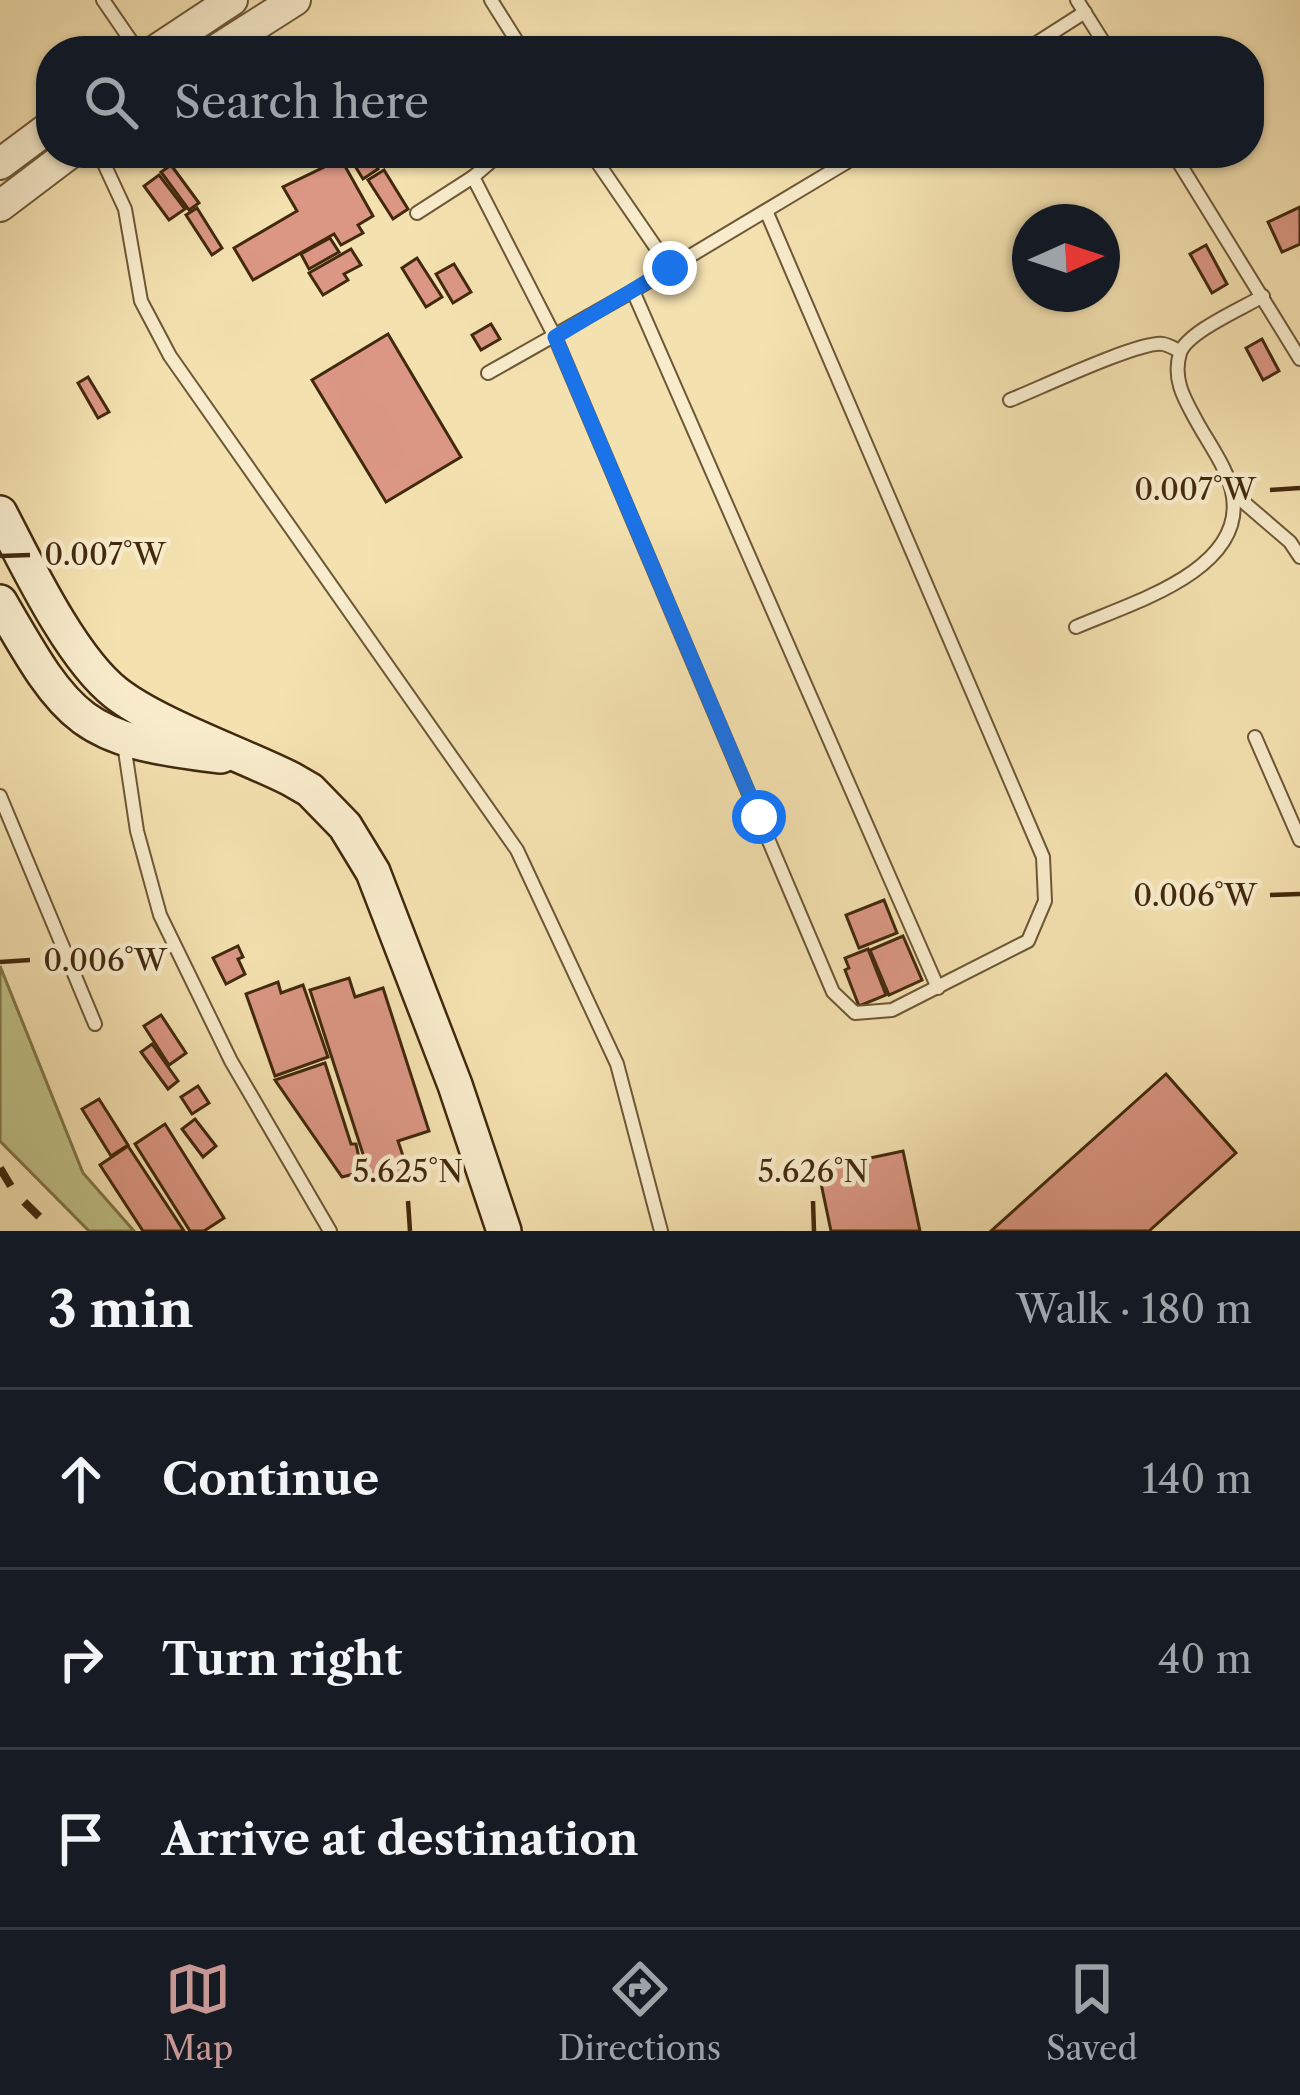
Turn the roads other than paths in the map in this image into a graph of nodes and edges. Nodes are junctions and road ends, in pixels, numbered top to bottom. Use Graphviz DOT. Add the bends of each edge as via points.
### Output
graph roads {
  1 [pos="103,0"];
  2 [pos="232,0"];
  3 [pos="295,0"];
  4 [pos="491,0"];
  5 [pos="1081,6"];
  6 [pos="128,36"];
  7 [pos="177,36"];
  8 [pos="239,36"];
  9 [pos="514,36"];
  10 [pos="1043,36"];
  11 [pos="1100,36"];
  12 [pos="36,137"];
  13 [pos="0,164"];
  14 [pos="50,168"];
  15 [pos="106,168"];
  16 [pos="483,168"];
  17 [pos="601,168"];
  18 [pos="838,168"];
  19 [pos="1182,168"];
  20 [pos="472,177"];
  21 [pos="0,206"];
  22 [pos="417,213"];
  23 [pos="767,213"];
  24 [pos="670,268"];
  25 [pos="634,290"];
  26 [pos="1263,296"];
  27 [pos="555,337"];
  28 [pos="1180,351"];
  29 [pos="1300,359"];
  30 [pos="488,373"];
  31 [pos="1010,400"];
  32 [pos="1233,493"];
  33 [pos="0,513"];
  34 [pos="1300,557"];
  35 [pos="0,602"];
  36 [pos="1076,627"];
  37 [pos="118,695"];
  38 [pos="1255,737"];
  39 [pos="123,740"];
  40 [pos="253,760"];
  41 [pos="0,796"];
  42 [pos="1300,840"];
  43 [pos="938,988"];
  44 [pos="94,1024"];
  45 [pos="331,1231"];
  46 [pos="504,1231"];
  47 [pos="661,1231"];
  1 -- 6 [label="lane"];
  2 -- 7 [label="street"];
  3 -- 8 [label="street"];
  4 -- 9 [label="lane"];
  5 -- 10 [label="lane"];
  5 -- 11 [label="lane"];
  12 -- 13 [label="street"];
  14 -- 21 [label="street"];
  15 -- 47 [label="lane" via="125,209 141,301 170,356 517,850 617,1064"];
  16 -- 20 [label="lane"];
  17 -- 24 [label="lane"];
  18 -- 23 [label="lane"];
  19 -- 26 [label="lane"];
  20 -- 22 [label="lane"];
  20 -- 27 [label="lane"];
  23 -- 24 [label="lane"];
  23 -- 43 [label="lane" via="1043,857 1045,901 1028,941"];
  24 -- 25 [label="lane"];
  25 -- 27 [label="lane"];
  25 -- 43 [label="lane"];
  26 -- 28 [label="lane"];
  26 -- 29 [label="lane"];
  27 -- 30 [label="lane"];
  27 -- 43 [label="lane" via="833,992 855,1012 892,1010"];
  28 -- 31 [label="lane" via="1161,343 1126,351"];
  28 -- 32 [label="lane" via="1178,389"];
  32 -- 34 [label="lane"];
  32 -- 36 [label="lane" via="1234,527 1214,557"];
  33 -- 37 [label="main road" via="82,656"];
  35 -- 39 [label="main road" via="75,714"];
  37 -- 39 [label="lane"];
  37 -- 40 [label="main road"];
  38 -- 42 [label="lane"];
  39 -- 40 [label="main road"];
  39 -- 45 [label="lane" via="160,915 231,1061"];
  40 -- 46 [label="main road" via="310,790 360,848"];
  41 -- 44 [label="lane"];
}
